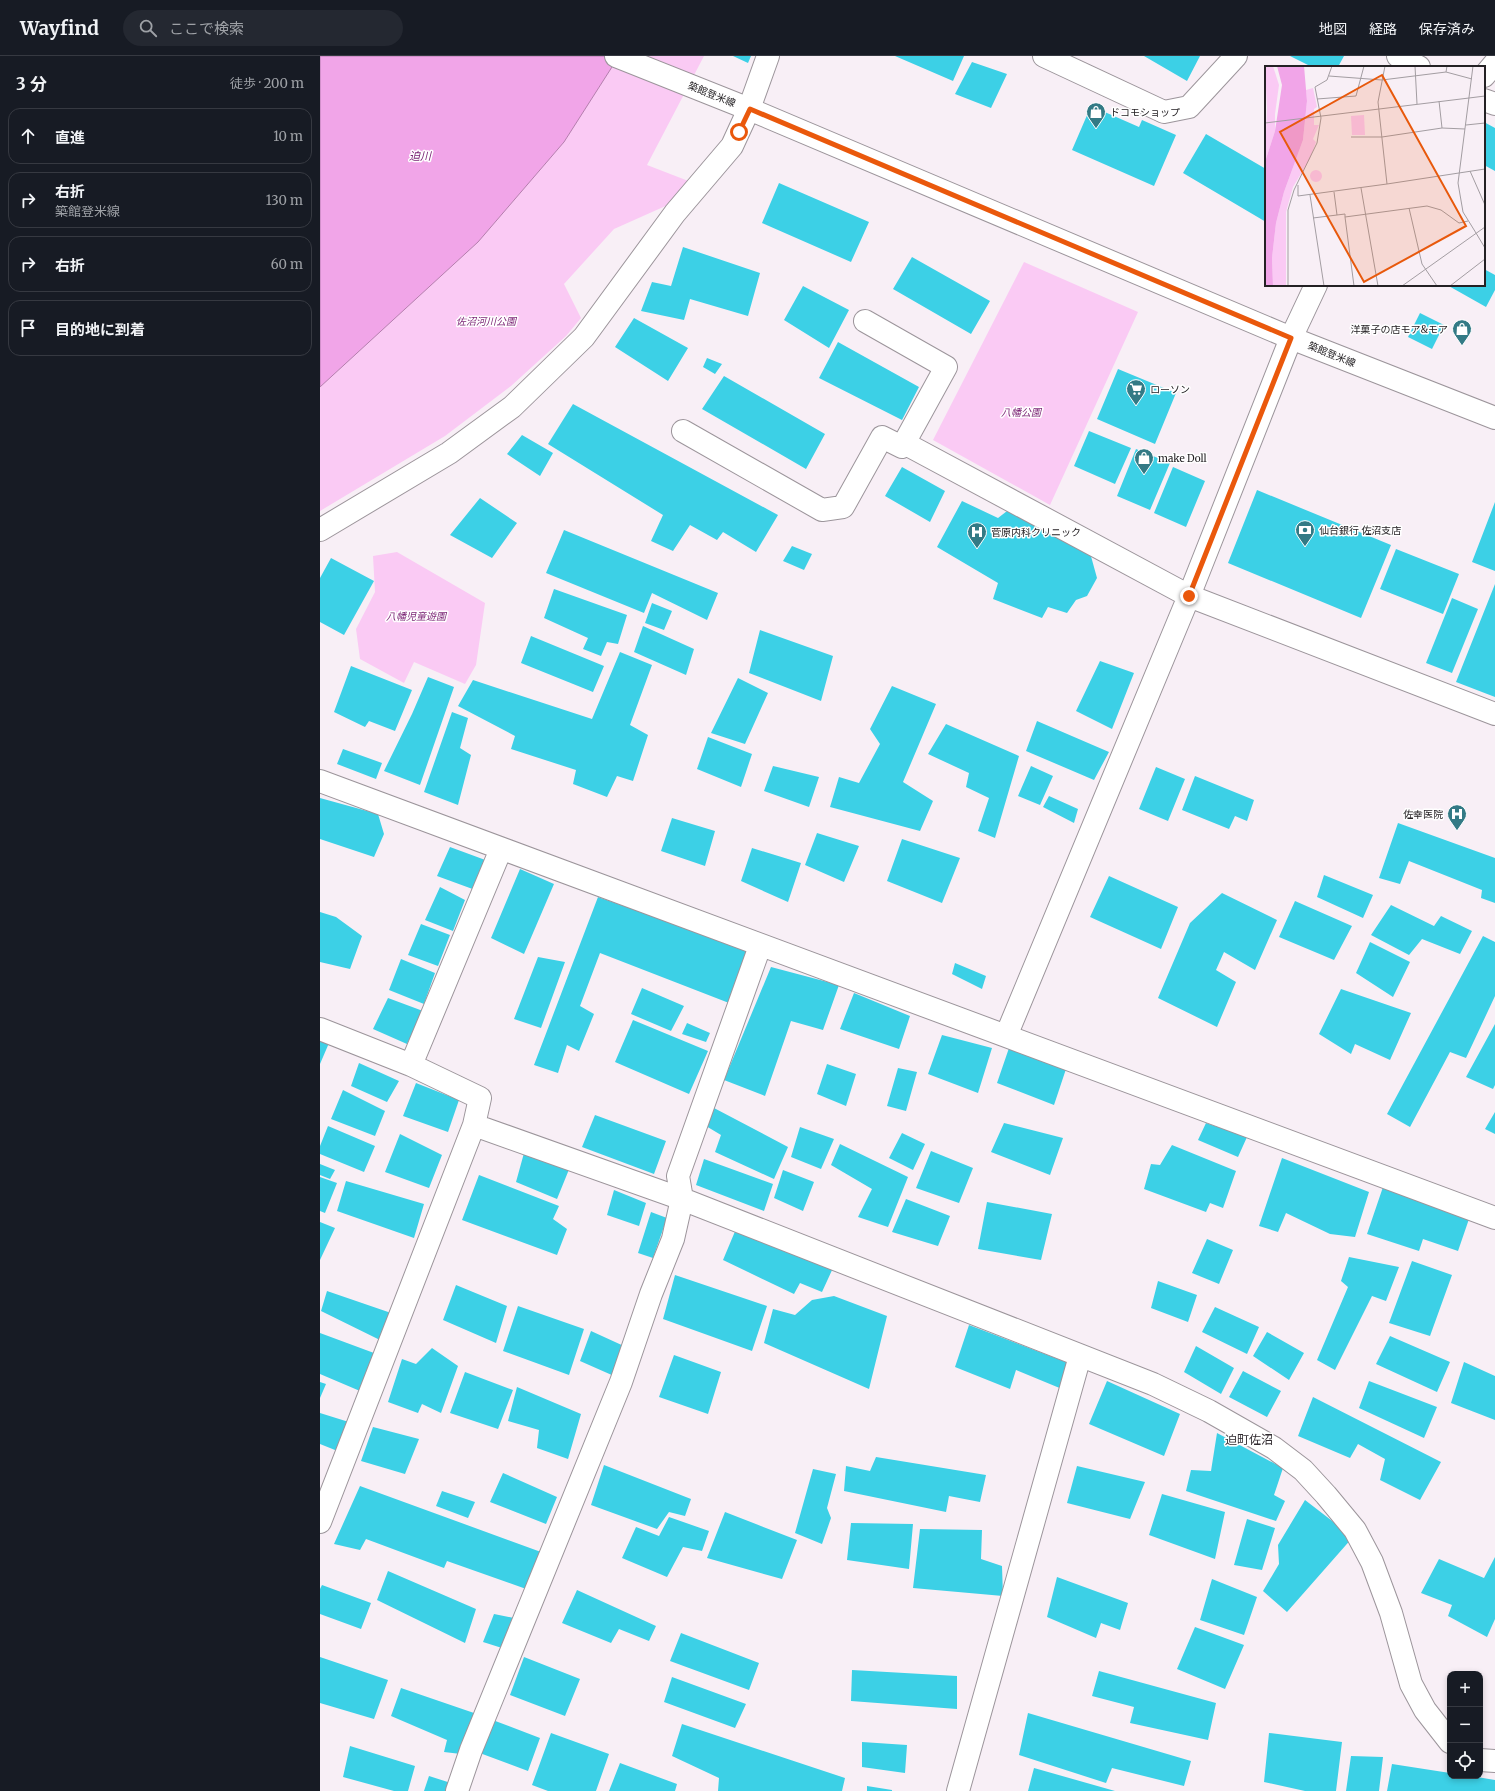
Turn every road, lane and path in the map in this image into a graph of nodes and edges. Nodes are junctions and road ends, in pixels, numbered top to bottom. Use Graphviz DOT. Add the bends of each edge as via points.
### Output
graph roads {
  1 [pos="616,56"];
  2 [pos="768,56"];
  3 [pos="1044,56"];
  4 [pos="1236,56"];
  5 [pos="1398,56"];
  6 [pos="1495,63"];
  7 [pos="1417,66"];
  8 [pos="1485,75"];
  9 [pos="1485,100"];
  10 [pos="1495,104"];
  11 [pos="750,109"];
  12 [pos="1316,286"];
  13 [pos="865,321"];
  14 [pos="1291,338"];
  15 [pos="1495,418"];
  16 [pos="683,431"];
  17 [pos="910,445"];
  18 [pos="320,530"];
  19 [pos="1189,596"];
  20 [pos="1495,714"];
  21 [pos="320,781"];
  22 [pos="501,849"];
  23 [pos="760,946"];
  24 [pos="320,1029"];
  25 [pos="1006,1036"];
  26 [pos="411,1065"];
  27 [pos="474,1125"];
  28 [pos="682,1199"];
  29 [pos="1495,1218"];
  30 [pos="1080,1356"];
  31 [pos="320,1522"];
  32 [pos="1447,1738"];
  33 [pos="1483,1760"];
  34 [pos="1495,1761"];
  35 [pos="458,1791"];
  36 [pos="958,1791"];
  1 -- 11 [label="street, 築館登米線"];
  2 -- 11 [label="street"];
  3 -- 4 [label="street" via="1164,112 1189,107"];
  5 -- 7 [label="street"];
  6 -- 8 [label="street"];
  9 -- 10 [label="street"];
  11 -- 14 [label="street, 築館登米線"];
  11 -- 18 [label="street" via="732,146 675,213 584,337 555,367 512,406 450,453"];
  12 -- 14 [label="street"];
  13 -- 17 [label="street" via="946,367"];
  14 -- 15 [label="street, 築館登米線"];
  14 -- 19 [label="street"];
  16 -- 17 [label="street" via="822,510 844,507 882,437 902,447"];
  17 -- 19 [label="street"];
  19 -- 20 [label="street"];
  19 -- 25 [label="street"];
  21 -- 22 [label="street"];
  22 -- 23 [label="street"];
  22 -- 26 [label="street"];
  23 -- 25 [label="street"];
  23 -- 28 [label="street" via="678,1176"];
  24 -- 26 [label="street"];
  25 -- 29 [label="street"];
  26 -- 27 [label="street" via="480,1098"];
  27 -- 28 [label="street"];
  27 -- 31 [label="street"];
  28 -- 30 [label="street"];
  28 -- 35 [label="street" via="673,1239 620,1382 471,1750"];
  30 -- 32 [label="street" via="1153,1384 1209,1411 1274,1448 1303,1470 1355,1530 1372,1562 1411,1684 1425,1710"];
  30 -- 36 [label="street"];
  33 -- 34 [label="street"];
}
